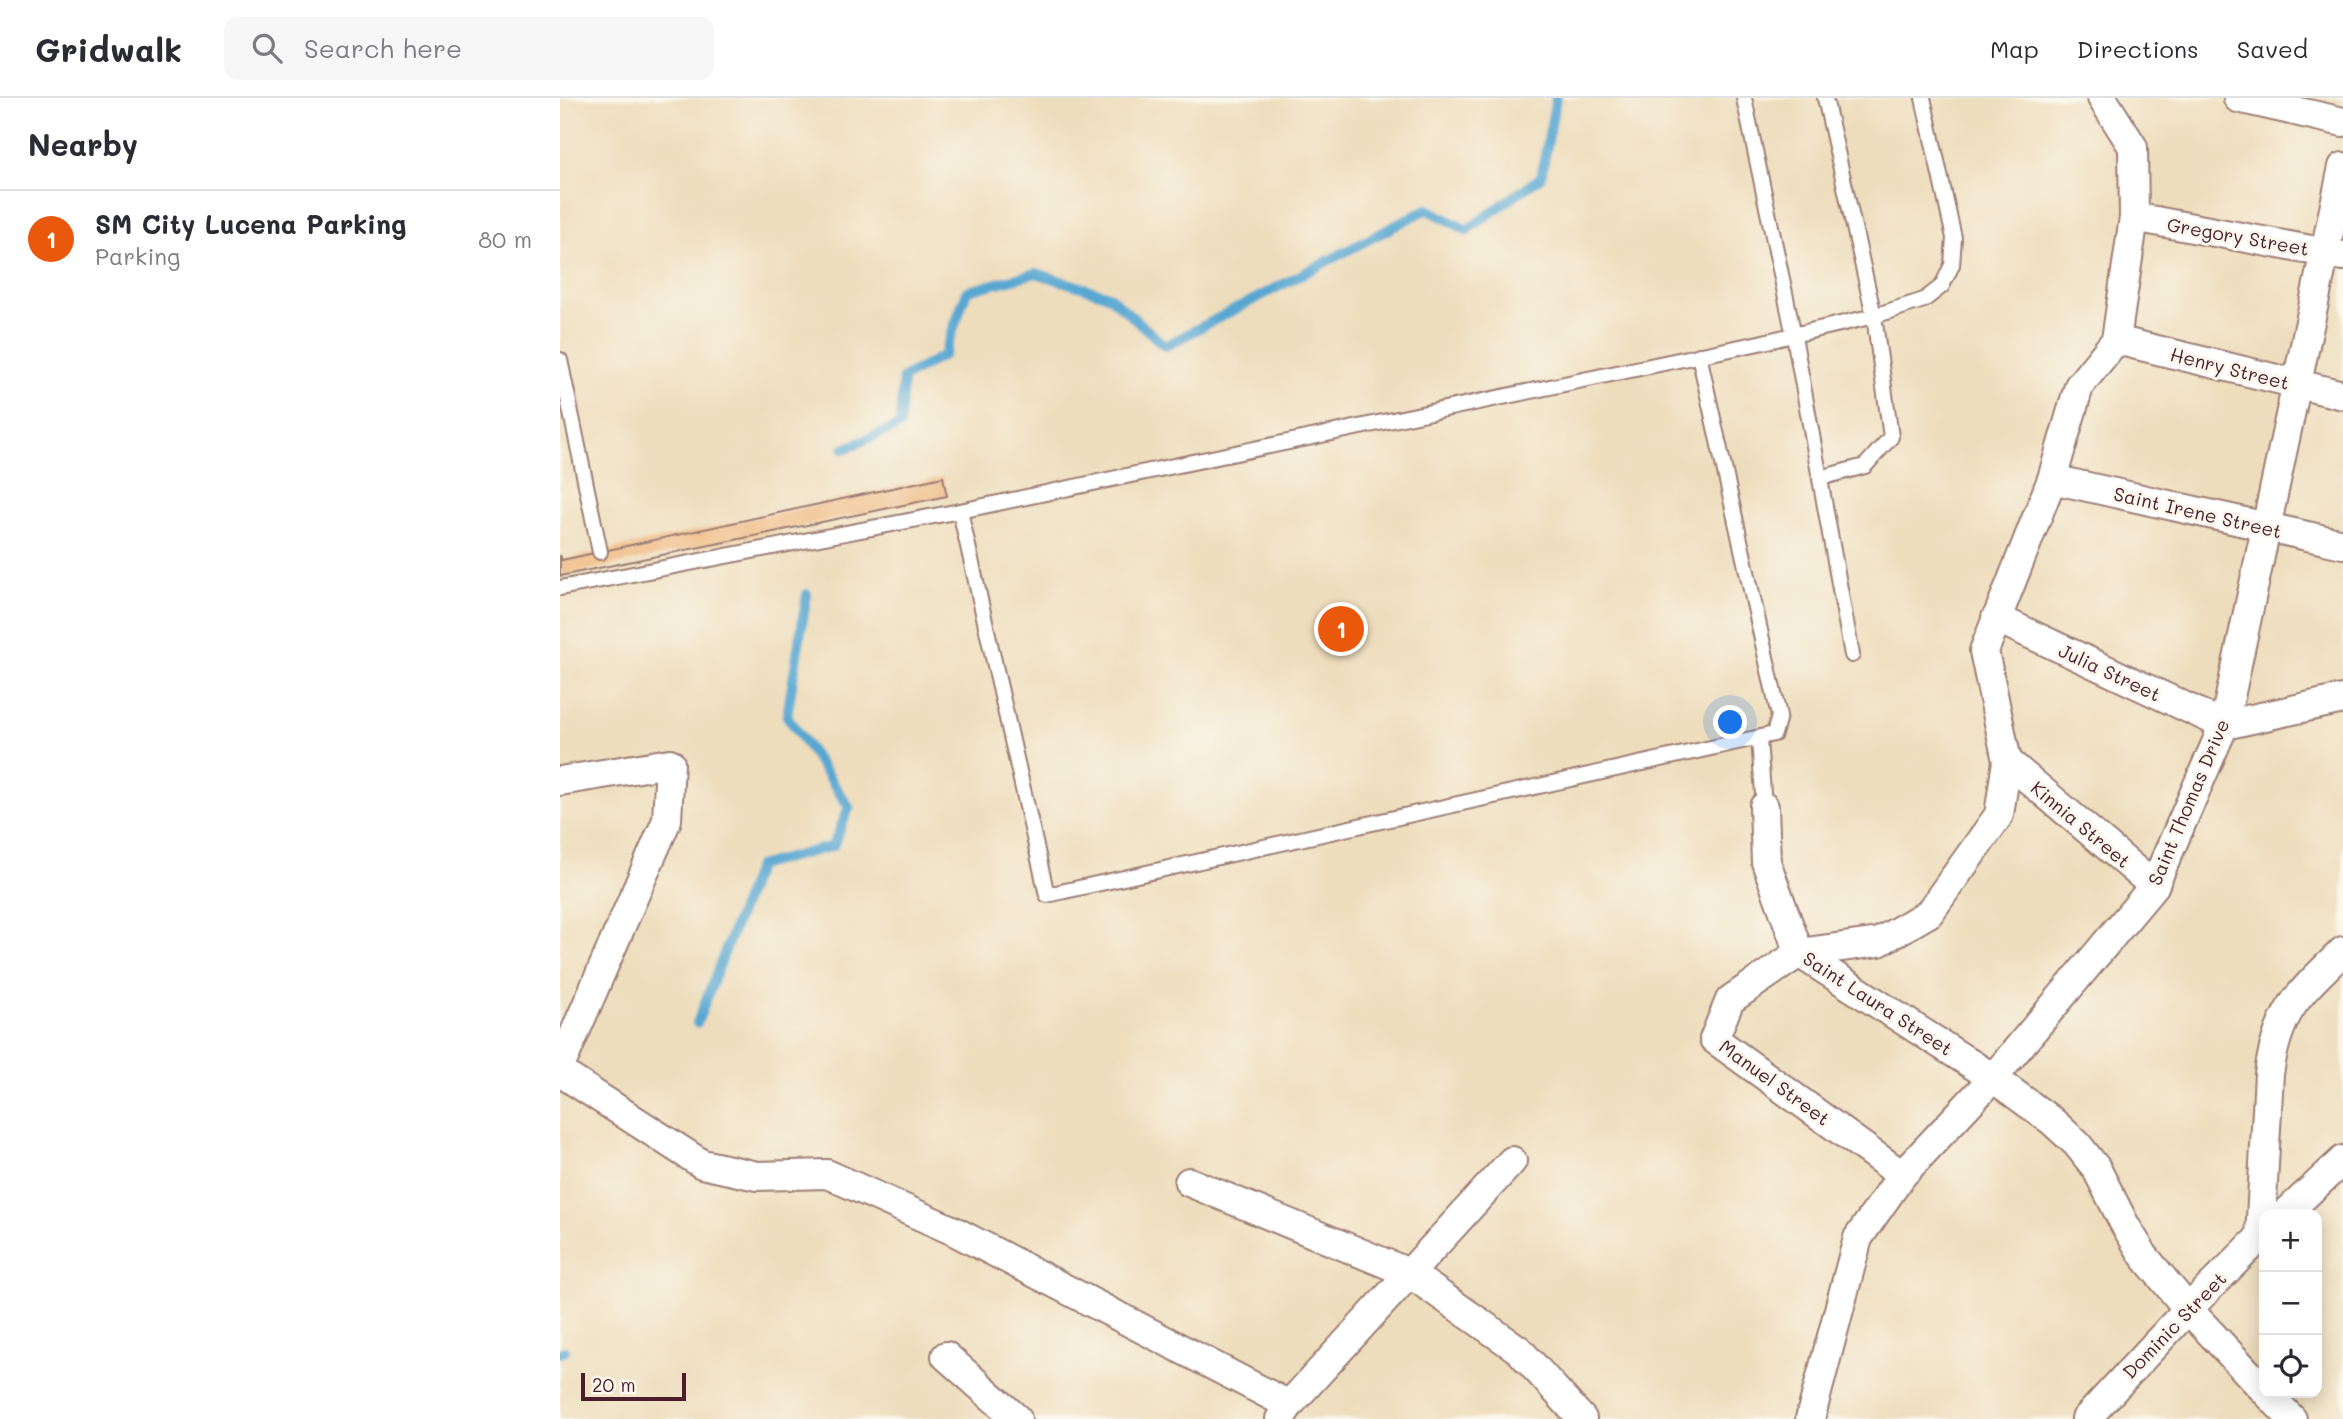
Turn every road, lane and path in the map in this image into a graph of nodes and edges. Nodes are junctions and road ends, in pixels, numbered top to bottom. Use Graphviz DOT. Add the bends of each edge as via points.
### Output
graph roads {
  1 [pos="1744,98"];
  2 [pos="1825,98"];
  3 [pos="1923,98"];
  4 [pos="2102,98"];
  5 [pos="2238,98"];
  6 [pos="2343,122"];
  7 [pos="2343,167"];
  8 [pos="2134,217"];
  9 [pos="2333,254"];
  10 [pos="1874,316"];
  11 [pos="1794,336"];
  12 [pos="2116,340"];
  13 [pos="1699,355"];
  14 [pos="560,360"];
  15 [pos="2297,384"];
  16 [pos="2343,395"];
  17 [pos="1820,478"];
  18 [pos="2052,479"];
  19 [pos="960,511"];
  20 [pos="2267,527"];
  21 [pos="2343,544"];
  22 [pos="603,566"];
  23 [pos="560,588"];
  24 [pos="1997,618"];
  25 [pos="1852,655"];
  26 [pos="2343,699"];
  27 [pos="2224,725"];
  28 [pos="1759,739"];
  29 [pos="2007,761"];
  30 [pos="560,781"];
  31 [pos="1764,807"];
  32 [pos="2154,886"];
  33 [pos="2343,951"];
  34 [pos="1799,953"];
  35 [pos="560,1070"];
  36 [pos="1993,1078"];
  37 [pos="2343,1160"];
  38 [pos="1512,1161"];
  39 [pos="1902,1175"];
  40 [pos="1189,1182"];
  41 [pos="2263,1209"];
  42 [pos="2290,1209"];
  43 [pos="2259,1238"];
  44 [pos="1409,1273"];
  45 [pos="2188,1309"];
  46 [pos="946,1356"];
  47 [pos="2259,1384"];
  48 [pos="2272,1398"];
  49 [pos="1285,1412"];
  50 [pos="1017,1419"];
  51 [pos="1582,1419"];
  52 [pos="1810,1419"];
  53 [pos="2086,1419"];
  54 [pos="2292,1419"];
  1 -- 11 [label="lane"];
  2 -- 10 [label="lane"];
  3 -- 10 [label="lane" via="1954,238 1952,265 1942,286 1924,300"];
  4 -- 8 [label="street" via="2133,147"];
  5 -- 6 [label="street"];
  7 -- 9 [label="street, Saint Thomas Drive"];
  8 -- 9 [label="street, Gregory Street"];
  8 -- 12 [label="street"];
  9 -- 15 [label="street, Saint Thomas Drive"];
  10 -- 11 [label="lane"];
  10 -- 17 [label="lane" via="1891,438 1866,466"];
  11 -- 13 [label="lane"];
  11 -- 17 [label="lane"];
  12 -- 15 [label="street, Henry Street"];
  12 -- 18 [label="street" via="2079,386"];
  13 -- 19 [label="lane"];
  13 -- 28 [label="lane" via="1779,716 1774,734"];
  14 -- 22 [label="lane"];
  15 -- 16 [label="street, Henry Street"];
  15 -- 20 [label="street, Saint Thomas Drive"];
  17 -- 25 [label="lane"];
  18 -- 20 [label="street, Saint Irene Street"];
  18 -- 24 [label="street"];
  19 -- 22 [label="lane"];
  19 -- 28 [label="lane" via="1047,895"];
  20 -- 21 [label="street, Saint Irene Street"];
  20 -- 27 [label="street, Saint Thomas Drive"];
  22 -- 23 [label="lane"];
  24 -- 27 [label="street, Julia Street"];
  24 -- 29 [label="street" via="1984,651"];
  26 -- 27 [label="street"];
  27 -- 32 [label="street, Saint Thomas Drive"];
  28 -- 31 [label="lane"];
  29 -- 32 [label="street, Kinnia Street"];
  29 -- 34 [label="street" via="1999,815 1928,913 1880,942"];
  30 -- 35 [label="street" via="670,763 667,820"];
  31 -- 34 [label="street, Saint Laura Street" via="1766,862"];
  32 -- 36 [label="street, Saint Thomas Drive"];
  33 -- 41 [label="street" via="2299,993 2273,1048"];
  34 -- 36 [label="street, Saint Laura Street"];
  34 -- 39 [label="street, Manuel Street" via="1730,1000 1714,1039"];
  35 -- 49 [label="street" via="702,1164 757,1176 827,1174 954,1231"];
  36 -- 39 [label="street, Saint Thomas Drive"];
  36 -- 45 [label="street, Saint Laura Street" via="2077,1144 2096,1168 2144,1256"];
  37 -- 42 [label="street"];
  38 -- 44 [label="street"];
  39 -- 52 [label="street, Saint Thomas Drive" via="1858,1238"];
  40 -- 44 [label="street"];
  43 -- 45 [label="street, Dominic Street"];
  44 -- 49 [label="street"];
  44 -- 51 [label="street" via="1519,1350"];
  45 -- 47 [label="street, Saint Laura Street"];
  45 -- 53 [label="street, Dominic Street"];
  46 -- 50 [label="street"];
  48 -- 54 [label="street, Saint Laura Street"];
}
